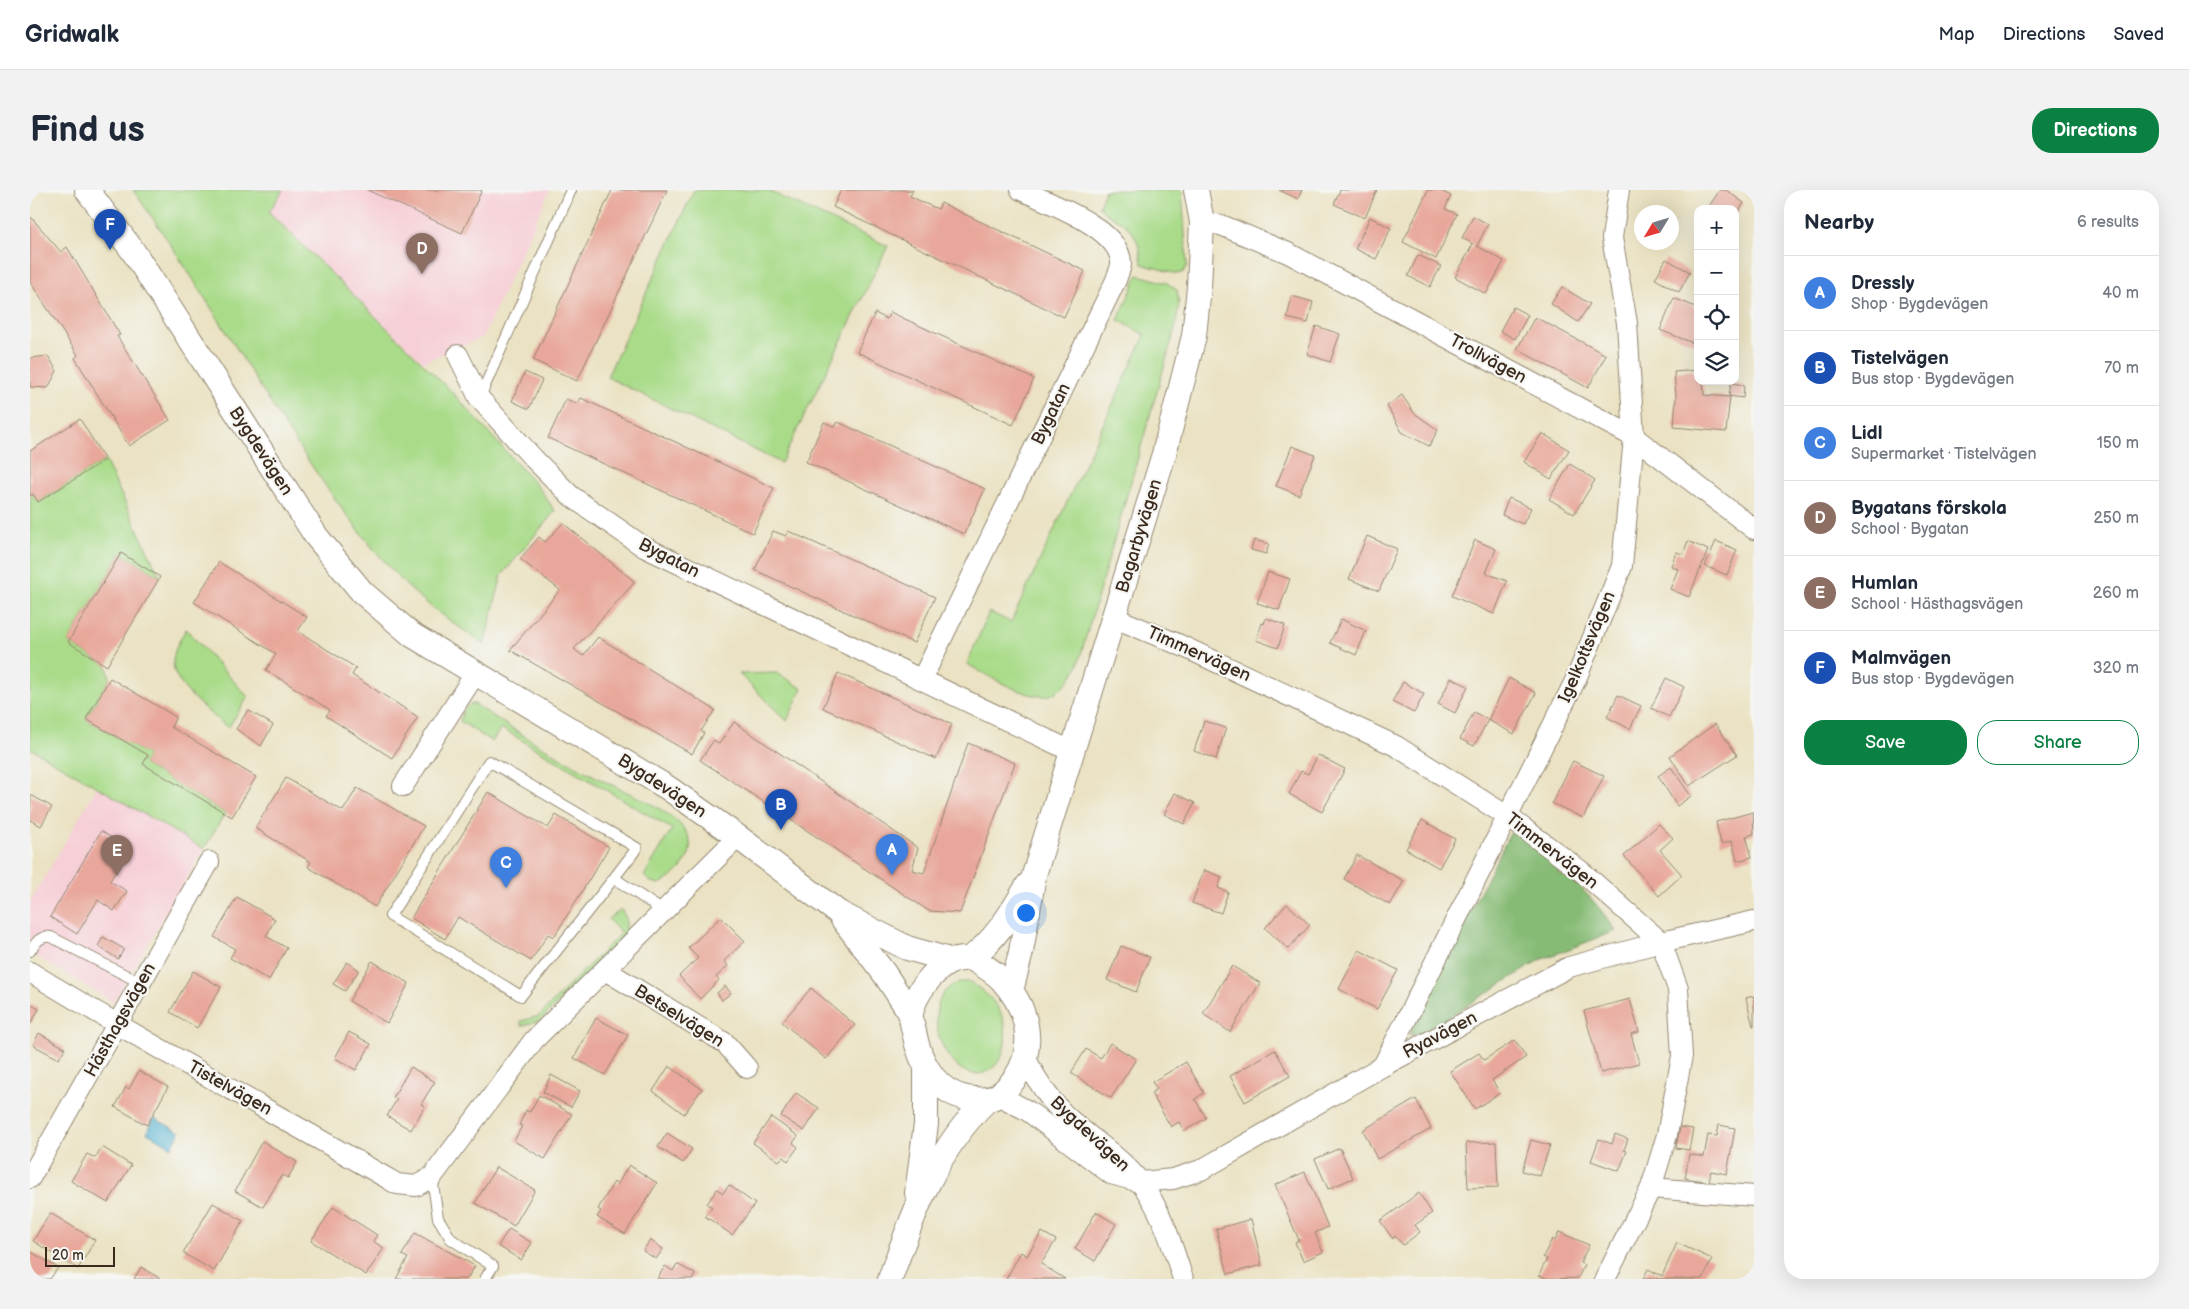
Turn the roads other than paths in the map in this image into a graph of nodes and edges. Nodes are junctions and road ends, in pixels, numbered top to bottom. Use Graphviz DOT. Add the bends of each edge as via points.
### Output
graph roads {
  1 [pos="87,190"];
  2 [pos="571,190"];
  3 [pos="1021,190"];
  4 [pos="1196,190"];
  5 [pos="1619,190"];
  6 [pos="1202,222"];
  7 [pos="458,356"];
  8 [pos="479,398"];
  9 [pos="1634,437"];
  10 [pos="1754,529"];
  11 [pos="1114,618"];
  12 [pos="475,674"];
  13 [pos="922,680"];
  14 [pos="1070,751"];
  15 [pos="403,786"];
  16 [pos="1507,816"];
  17 [pos="738,836"];
  18 [pos="209,862"];
  19 [pos="1034,875"];
  20 [pos="614,878"];
  21 [pos="663,911"];
  22 [pos="839,913"];
  23 [pos="1754,921"];
  24 [pos="1661,942"];
  25 [pos="30,951"];
  26 [pos="962,959"];
  27 [pos="605,970"];
  28 [pos="30,972"];
  29 [pos="141,984"];
  30 [pos="1011,991"];
  31 [pos="911,1014"];
  32 [pos="118,1026"];
  33 [pos="1026,1059"];
  34 [pos="1383,1066"];
  35 [pos="747,1068"];
  36 [pos="926,1070"];
  37 [pos="993,1097"];
  38 [pos="432,1177"];
  39 [pos="30,1178"];
  40 [pos="1140,1182"];
  41 [pos="1651,1188"];
  42 [pos="1754,1196"];
  43 [pos="915,1208"];
  44 [pos="485,1279"];
  45 [pos="890,1279"];
  46 [pos="1183,1279"];
  47 [pos="1605,1279"];
  1 -- 12 [label="street, Bygdevägen" via="133,251 316,536 356,585 412,635"];
  2 -- 8 [label="lane"];
  3 -- 13 [label="street, Bygatan" via="1078,216 1113,242 1121,265"];
  4 -- 6 [label="street, Bagarbyvägen"];
  5 -- 9 [label="street, Igelkottsvägen" via="1612,238 1627,323"];
  6 -- 9 [label="street, Trollvägen" via="1221,225 1288,252"];
  6 -- 11 [label="street, Bagarbyvägen" via="1200,287 1194,336 1164,454"];
  7 -- 8 [label="street, Bygatan"];
  8 -- 13 [label="street, Bygatan" via="571,496 644,547"];
  9 -- 10 [label="street, Trollvägen"];
  9 -- 16 [label="street, Igelkottsvägen" via="1622,566 1576,679"];
  11 -- 14 [label="street, Bagarbyvägen"];
  11 -- 16 [label="street, Timmervägen" via="1180,644 1396,746"];
  12 -- 15 [label="street"];
  12 -- 17 [label="street, Bygdevägen" via="668,788"];
  13 -- 14 [label="street, Bygatan"];
  14 -- 19 [label="street, Bagarbyvägen"];
  16 -- 24 [label="street, Timmervägen" via="1581,871"];
  16 -- 34 [label="street, Igelkottsvägen"];
  17 -- 21 [label="street"];
  17 -- 22 [label="street, Bygdevägen"];
  18 -- 29 [label="street, Hästhagsvägen"];
  19 -- 26 [label="street, Bagarbyvägen" via="1000,931 987,946"];
  19 -- 30 [label="street, Bagarbyvägen"];
  20 -- 20 [label="lane" via="521,996 390,916 489,761 636,848"];
  20 -- 21 [label="lane"];
  21 -- 27 [label="street"];
  22 -- 26 [label="street, Bygdevägen" via="907,948"];
  22 -- 31 [label="street, Bygdevägen"];
  23 -- 24 [label="street, Ryavägen"];
  24 -- 34 [label="street, Ryavägen" via="1569,967"];
  24 -- 41 [label="street, Timmervägen" via="1678,989 1682,1056 1667,1135"];
  25 -- 29 [label="lane" via="41,938 52,937"];
  26 -- 30 [label="street" via="1001,979"];
  26 -- 31 [label="street" via="932,977 918,994"];
  27 -- 35 [label="street, Betselvägen" via="725,1043"];
  27 -- 38 [label="street" via="534,1040"];
  28 -- 32 [label="street, Tistelvägen"];
  29 -- 32 [label="street, Hästhagsvägen"];
  30 -- 33 [label="street" via="1021,1008 1027,1029"];
  31 -- 36 [label="street" via="916,1046"];
  32 -- 38 [label="street, Tistelvägen" via="397,1184 416,1186"];
  32 -- 39 [label="street, Hästhagsvägen"];
  33 -- 37 [label="street" via="1013,1081"];
  33 -- 40 [label="street, Bygdevägen" via="1040,1086 1063,1113 1123,1163"];
  34 -- 40 [label="street, Ryavägen" via="1201,1170 1173,1179"];
  36 -- 37 [label="street" via="944,1089 966,1099"];
  36 -- 43 [label="street" via="926,1124"];
  37 -- 40 [label="street, Bygdevägen" via="1028,1111 1111,1174"];
  37 -- 43 [label="street" via="954,1136"];
  38 -- 44 [label="lane" via="438,1218 451,1240 493,1266"];
  40 -- 46 [label="street, Bygdevägen" via="1166,1226"];
  41 -- 42 [label="street"];
  41 -- 47 [label="street, Timmervägen"];
  43 -- 45 [label="street"];
}
